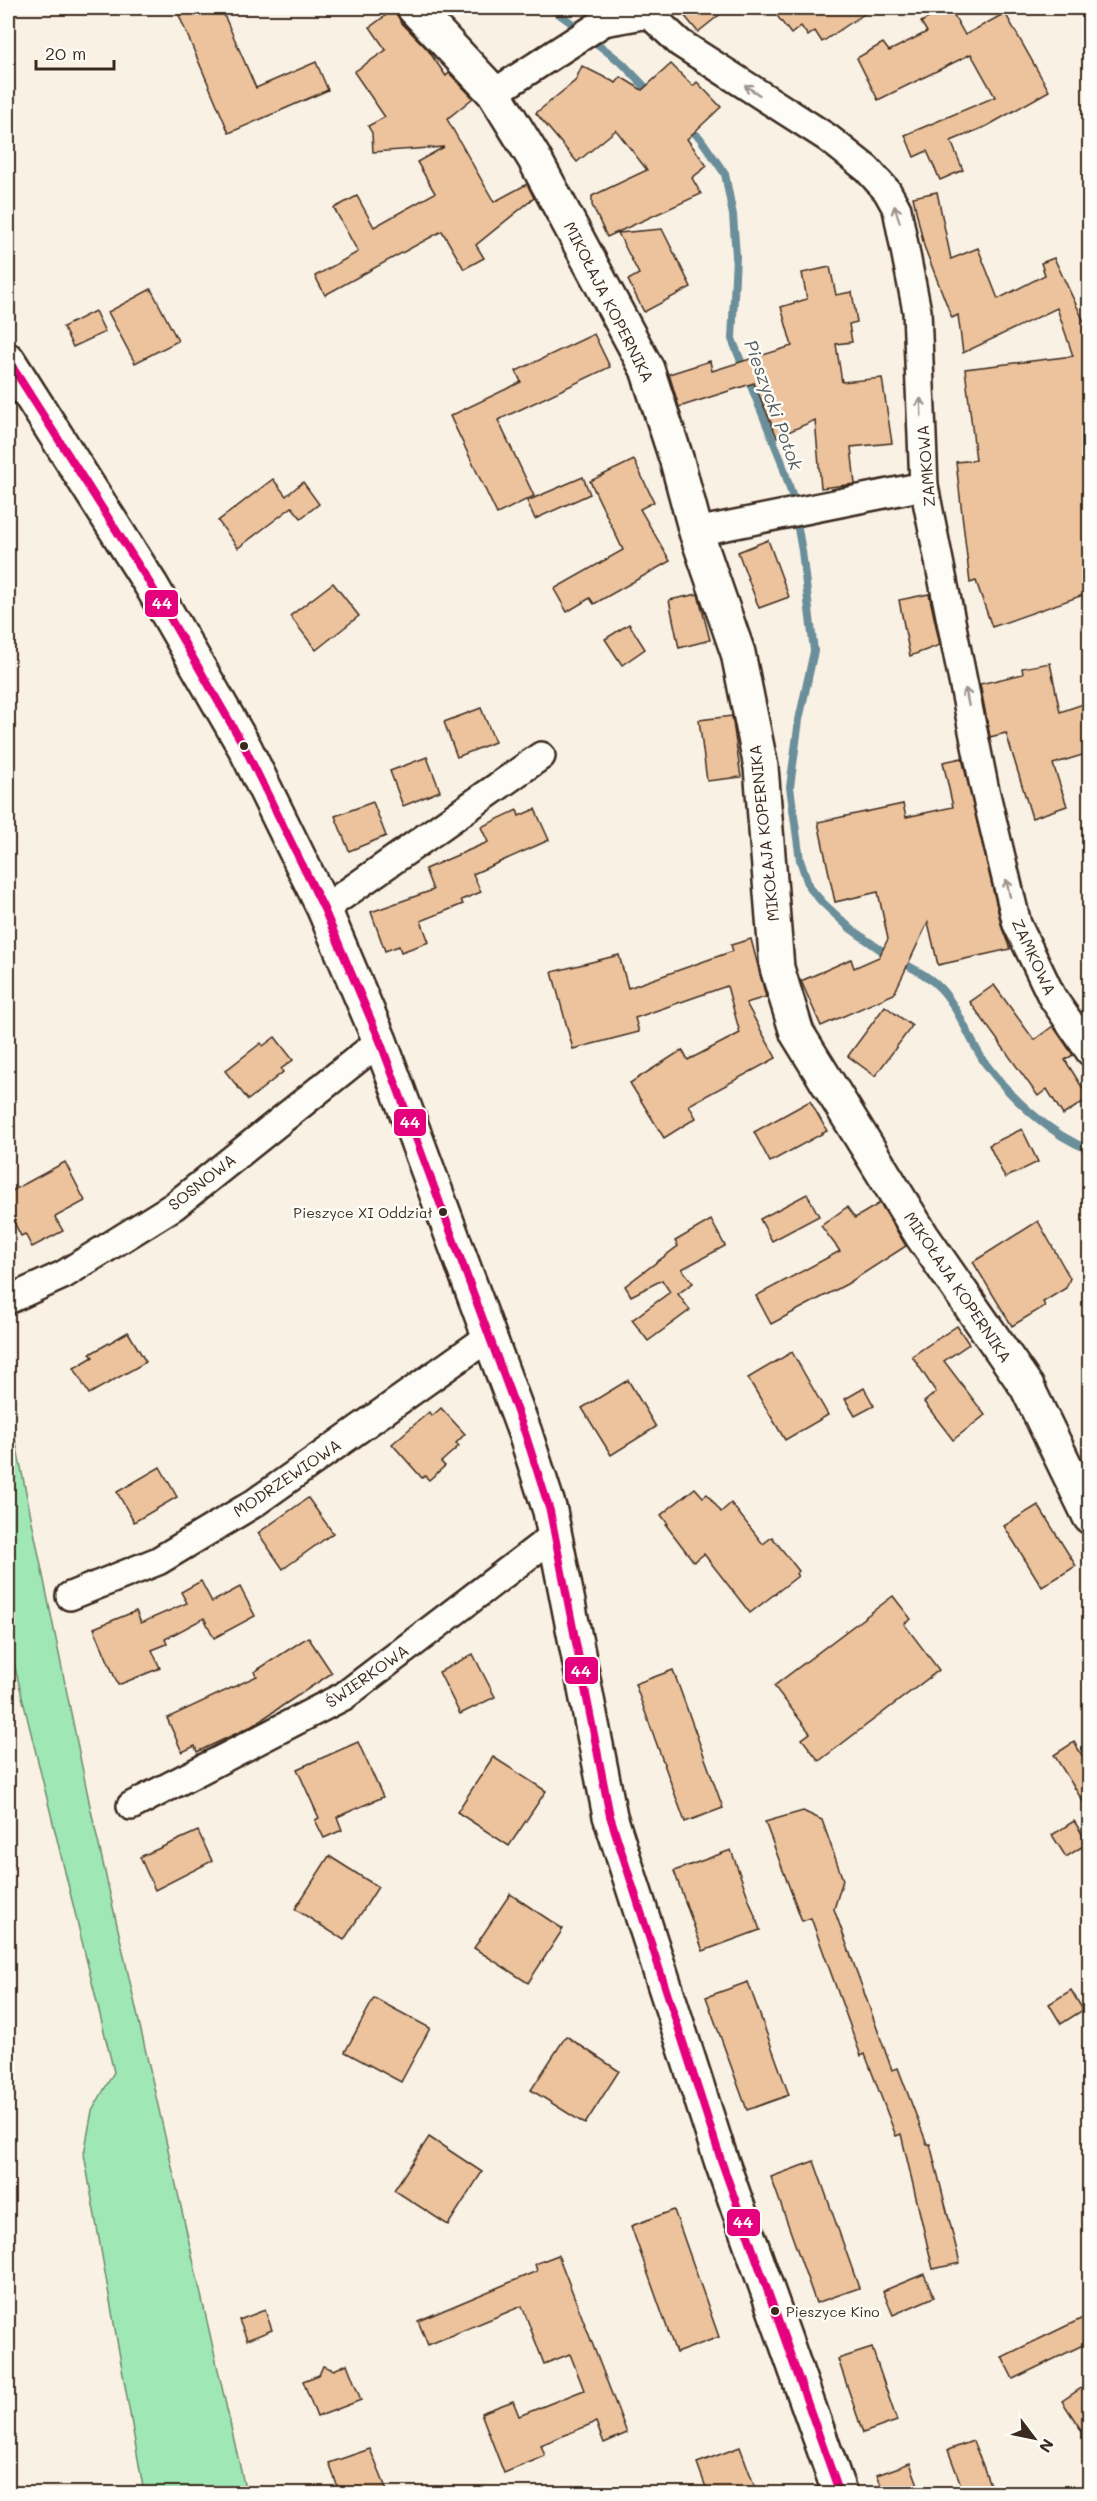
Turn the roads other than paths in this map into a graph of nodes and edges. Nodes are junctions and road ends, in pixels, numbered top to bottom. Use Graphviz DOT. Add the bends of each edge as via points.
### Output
graph roads {
  1 [pos="414,8"];
  2 [pos="648,11"];
  3 [pos="494,93"];
  4 [pos="8,360"];
  5 [pos="924,486"];
  6 [pos="696,532"];
  7 [pos="541,756"];
  8 [pos="324,909"];
  9 [pos="380,1041"];
  10 [pos="1089,1052"];
  11 [pos="8,1300"];
  12 [pos="490,1336"];
  13 [pos="1089,1517"];
  14 [pos="555,1535"];
  15 [pos="70,1596"];
  16 [pos="131,1806"];
  17 [pos="840,2493"];
  1 -- 3 [label="street, MIKOŁAJA KOPERNIKA"];
  2 -- 3 [label="street" via="604,22"];
  5 -- 2 [label="street, ZAMKOWA, one-way" via="917,311 897,209 887,191 867,169 828,138 680,44"];
  3 -- 6 [label="street, MIKOŁAJA KOPERNIKA" via="534,158 647,369"];
  4 -- 8 [label="street" via="151,585 245,748"];
  5 -- 6 [label="street"];
  10 -- 5 [label="street, ZAMKOWA, one-way" via="1052,997 1017,924 984,786"];
  6 -- 13 [label="street, MIKOŁAJA KOPERNIKA" via="740,662 761,767 777,968 797,1033 922,1236 1027,1387"];
  7 -- 8 [label="street"];
  8 -- 9 [label="street"];
  9 -- 11 [label="street, SOSNOWA" via="174,1206 63,1275"];
  9 -- 12 [label="street"];
  12 -- 14 [label="street"];
  12 -- 15 [label="street, MODRZEWIOWA" via="253,1504 158,1561"];
  14 -- 16 [label="street, ŚWIERKOWA" via="344,1696"];
  14 -- 17 [label="street" via="610,1816 721,2160"];
}
